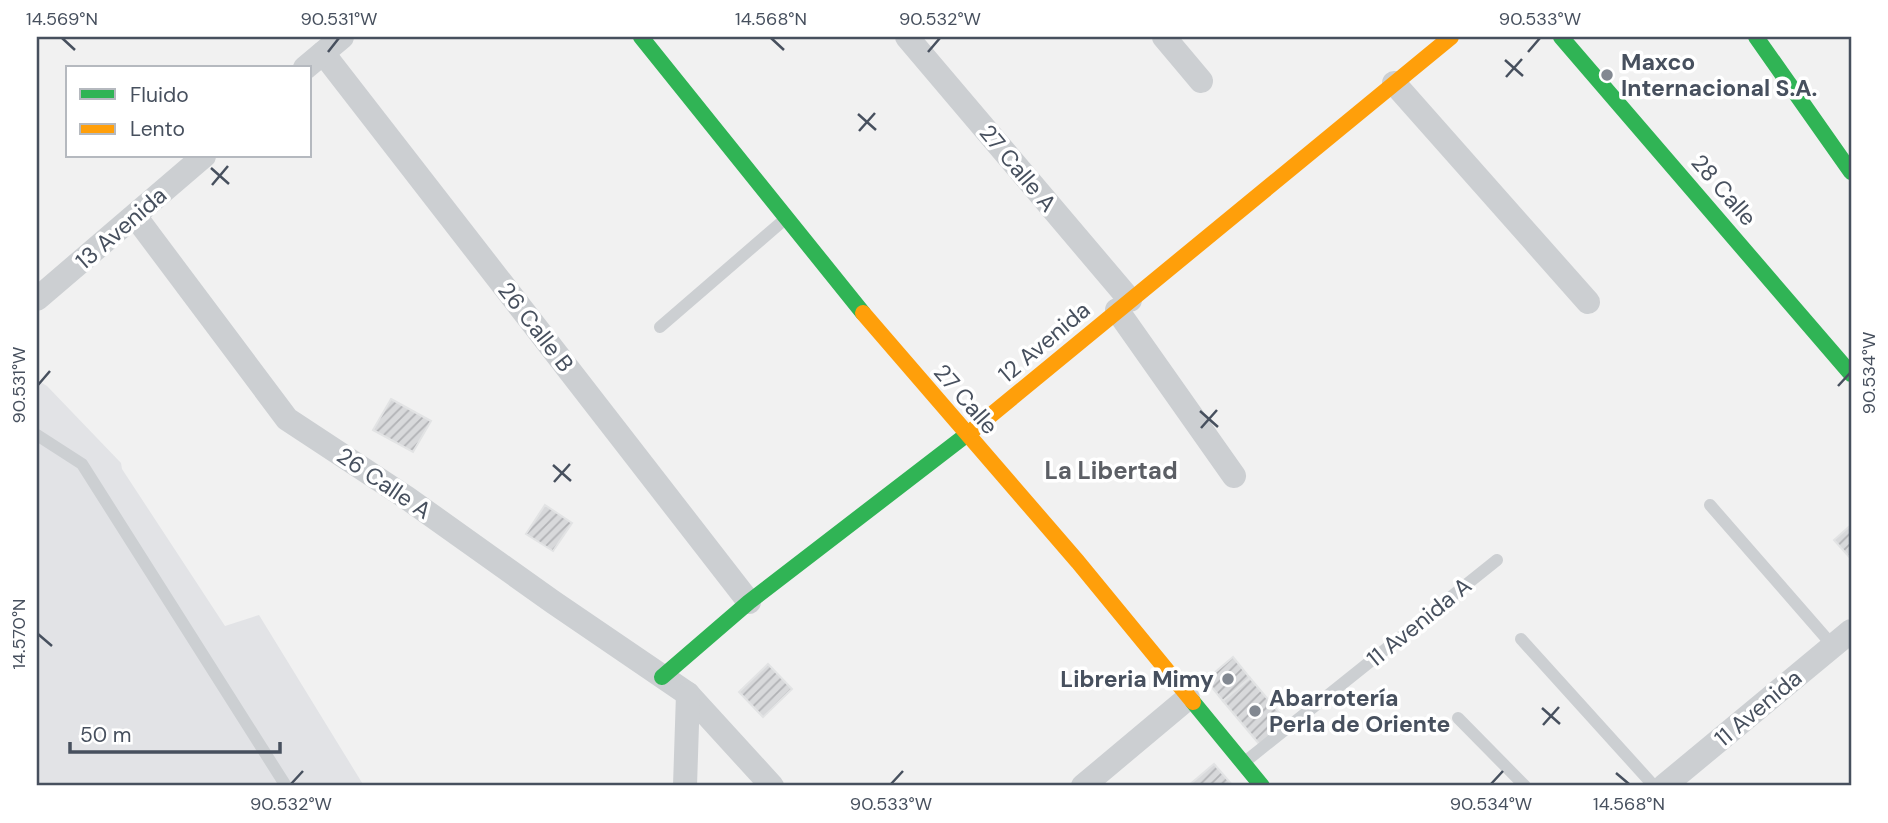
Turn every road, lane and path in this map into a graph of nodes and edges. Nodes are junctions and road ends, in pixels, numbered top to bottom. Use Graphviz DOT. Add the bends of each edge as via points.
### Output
graph roads {
  1 [pos="342,37"];
  2 [pos="641,37"];
  3 [pos="907,37"];
  4 [pos="1164,37"];
  5 [pos="1451,37"];
  6 [pos="1561,37"];
  7 [pos="1756,37"];
  8 [pos="314,60"];
  9 [pos="1200,81"];
  10 [pos="1394,83"];
  11 [pos="202,158"];
  12 [pos="1851,172"];
  13 [pos="135,216"];
  14 [pos="787,217"];
  15 [pos="37,299"];
  16 [pos="1588,302"];
  17 [pos="1123,305"];
  18 [pos="660,327"];
  19 [pos="1851,374"];
  20 [pos="37,435"];
  21 [pos="967,435"];
  22 [pos="1234,476"];
  23 [pos="1710,505"];
  24 [pos="1497,560"];
  25 [pos="749,602"];
  26 [pos="1842,638"];
  27 [pos="1521,639"];
  28 [pos="662,677"];
  29 [pos="688,694"];
  30 [pos="1188,698"];
  31 [pos="1458,718"];
  32 [pos="1243,763"];
  33 [pos="286,786"];
  34 [pos="685,786"];
  35 [pos="772,786"];
  36 [pos="1083,786"];
  37 [pos="1262,786"];
  38 [pos="1525,786"];
  39 [pos="1654,786"];
  40 [pos="1664,786"];
  1 -- 8 [label="street"];
  2 -- 14 [label="street, 27 Calle"];
  3 -- 17 [label="street, 27 Calle A"];
  4 -- 9 [label="street"];
  5 -- 10 [label="street, 12 Avenida"];
  6 -- 19 [label="street, 28 Calle"];
  7 -- 12 [label="street"];
  8 -- 25 [label="street, 26 Calle B"];
  10 -- 16 [label="street"];
  10 -- 17 [label="street, 12 Avenida"];
  11 -- 13 [label="street, 13 Avenida"];
  13 -- 15 [label="street, 13 Avenida"];
  13 -- 28 [label="street, 26 Calle A" via="287,419"];
  14 -- 18 [label="lane"];
  14 -- 21 [label="street, 27 Calle"];
  17 -- 21 [label="street, 12 Avenida"];
  17 -- 22 [label="street, 27 Calle A"];
  20 -- 33 [label="lane" via="82,464"];
  21 -- 25 [label="street, 12 Avenida"];
  21 -- 30 [label="street, 27 Calle"];
  23 -- 26 [label="lane"];
  24 -- 32 [label="lane, 11 Avenida A"];
  25 -- 28 [label="street, 12 Avenida"];
  26 -- 40 [label="street, 11 Avenida"];
  27 -- 39 [label="lane"];
  28 -- 29 [label="street, 26 Calle A"];
  29 -- 34 [label="street"];
  29 -- 35 [label="street, 26 Calle A"];
  30 -- 32 [label="street, 27 Calle"];
  30 -- 36 [label="street"];
  31 -- 38 [label="lane"];
  32 -- 37 [label="street, 27 Calle"];
}
